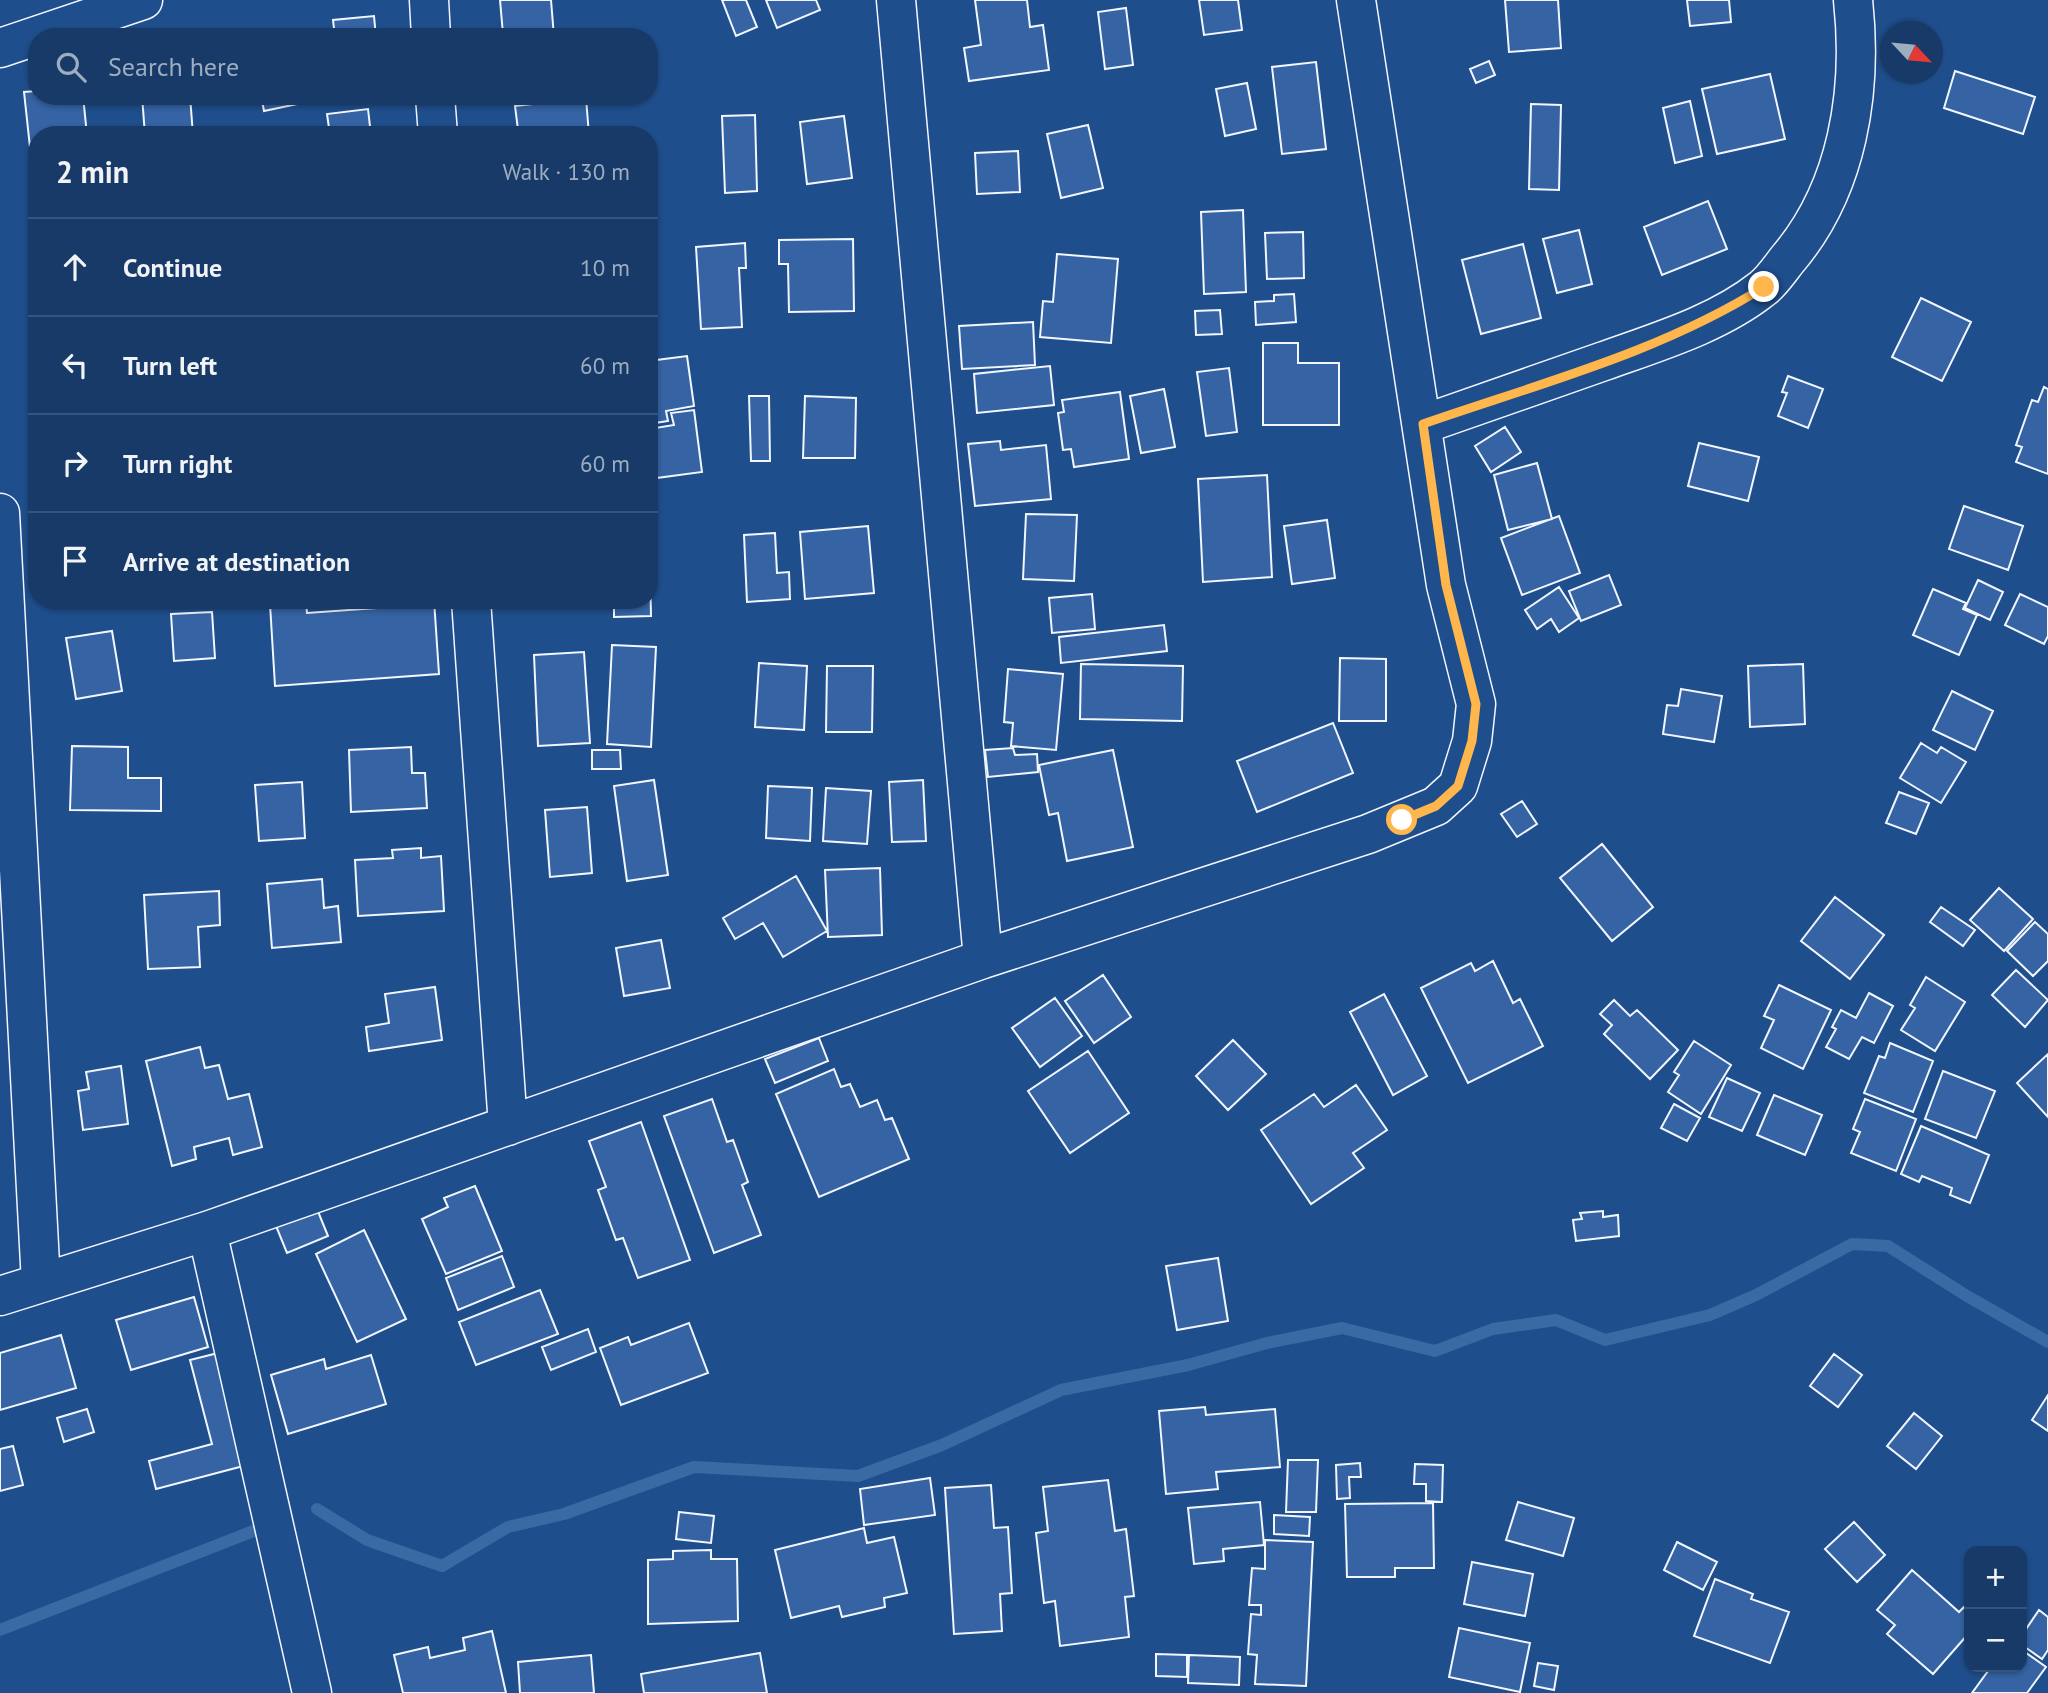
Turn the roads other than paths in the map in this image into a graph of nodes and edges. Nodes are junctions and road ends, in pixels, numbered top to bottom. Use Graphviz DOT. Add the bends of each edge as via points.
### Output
graph roads {
  1 [pos="143,0"];
  2 [pos="429,0"];
  3 [pos="896,0"];
  4 [pos="1356,0"];
  5 [pos="1853,0"];
  6 [pos="60,28"];
  7 [pos="431,28"];
  8 [pos="28,39"];
  9 [pos="0,48"];
  10 [pos="436,105"];
  11 [pos="437,126"];
  12 [pos="1423,424"];
  13 [pos="0,513"];
  14 [pos="472,609"];
  15 [pos="983,959"];
  16 [pos="508,1126"];
  17 [pos="207,1231"];
  18 [pos="41,1283"];
  19 [pos="0,1296"];
  20 [pos="312,1693"];
  1 -- 6 [label="street"];
  2 -- 7 [label="street"];
  3 -- 15 [label="street"];
  4 -- 12 [label="street"];
  5 -- 12 [label="street" via="1855,90 1843,159 1824,207 1797,249 1764,287 1721,314 1644,347"];
  8 -- 9 [label="street"];
  10 -- 11 [label="street"];
  12 -- 15 [label="street" via="1446,585 1476,704 1472,741 1458,786 1436,806 1368,834"];
  13 -- 18 [label="street"];
  14 -- 16 [label="street"];
  15 -- 16 [label="street"];
  16 -- 17 [label="street"];
  17 -- 18 [label="street"];
  17 -- 20 [label="street"];
  18 -- 19 [label="street"];
}
